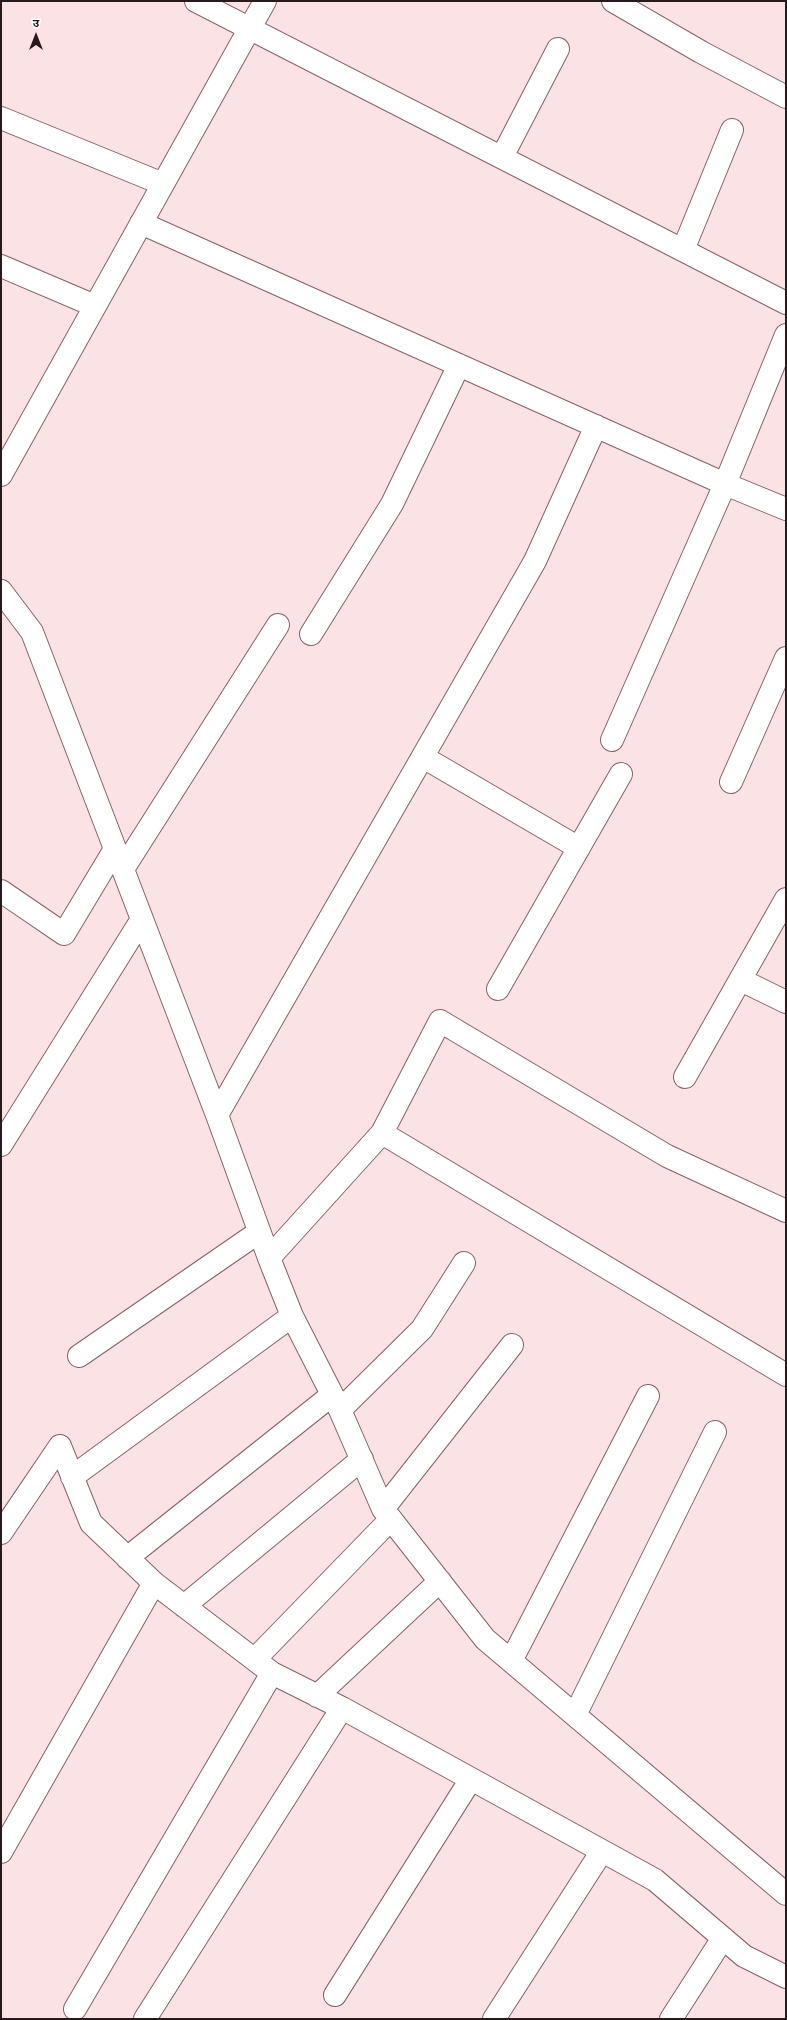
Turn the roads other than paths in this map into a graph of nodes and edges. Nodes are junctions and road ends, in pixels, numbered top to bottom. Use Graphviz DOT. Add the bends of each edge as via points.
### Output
graph roads {
  1 [pos="196,1"];
  2 [pos="265,1"];
  3 [pos="613,1"];
  4 [pos="250,28"];
  5 [pos="558,49"];
  6 [pos="786,97"];
  7 [pos="1,118"];
  8 [pos="732,130"];
  9 [pos="502,157"];
  10 [pos="163,184"];
  11 [pos="141,223"];
  12 [pos="684,250"];
  13 [pos="1,266"];
  14 [pos="785,301"];
  15 [pos="95,306"];
  16 [pos="786,335"];
  17 [pos="459,365"];
  18 [pos="596,426"];
  19 [pos="1,475"];
  20 [pos="725,484"];
  21 [pos="786,509"];
  22 [pos="1,591"];
  23 [pos="278,625"];
  24 [pos="311,634"];
  25 [pos="786,658"];
  26 [pos="612,740"];
  27 [pos="423,757"];
  28 [pos="621,774"];
  29 [pos="731,782"];
  30 [pos="579,848"];
  31 [pos="115,849"];
  32 [pos="123,869"];
  33 [pos="1,891"];
  34 [pos="786,900"];
  35 [pos="142,918"];
  36 [pos="742,980"];
  37 [pos="498,989"];
  38 [pos="786,1002"];
  39 [pos="685,1076"];
  40 [pos="217,1115"];
  41 [pos="382,1133"];
  42 [pos="1,1145"];
  43 [pos="786,1211"];
  44 [pos="259,1232"];
  45 [pos="269,1258"];
  46 [pos="464,1263"];
  47 [pos="292,1316"];
  48 [pos="512,1345"];
  49 [pos="79,1356"];
  50 [pos="786,1375"];
  51 [pos="648,1396"];
  52 [pos="336,1403"];
  53 [pos="715,1432"];
  54 [pos="362,1459"];
  55 [pos="72,1477"];
  56 [pos="387,1514"];
  57 [pos="1,1532"];
  58 [pos="127,1558"];
  59 [pos="440,1581"];
  60 [pos="154,1583"];
  61 [pos="184,1606"];
  62 [pos="255,1659"];
  63 [pos="511,1661"];
  64 [pos="272,1672"];
  65 [pos="317,1696"];
  66 [pos="342,1708"];
  67 [pos="575,1715"];
  68 [pos="471,1779"];
  69 [pos="602,1851"];
  70 [pos="1,1852"];
  71 [pos="786,1894"];
  72 [pos="723,1938"];
  73 [pos="786,1976"];
  74 [pos="335,1995"];
  75 [pos="75,2009"];
  76 [pos="146,2019"];
  77 [pos="494,2019"];
  78 [pos="671,2019"];
  1 -- 4 [label="street"];
  2 -- 4 [label="street"];
  3 -- 6 [label="street"];
  4 -- 9 [label="street"];
  4 -- 10 [label="street"];
  5 -- 9 [label="street"];
  7 -- 10 [label="street"];
  8 -- 12 [label="street"];
  9 -- 12 [label="street"];
  10 -- 11 [label="street"];
  11 -- 15 [label="street"];
  11 -- 17 [label="street"];
  12 -- 14 [label="street"];
  13 -- 15 [label="street"];
  15 -- 19 [label="street"];
  16 -- 20 [label="street"];
  17 -- 18 [label="street"];
  17 -- 24 [label="street" via="392,504"];
  18 -- 20 [label="street"];
  18 -- 27 [label="street" via="535,561"];
  20 -- 21 [label="street"];
  20 -- 26 [label="street"];
  22 -- 31 [label="street" via="32,632"];
  23 -- 32 [label="street"];
  25 -- 29 [label="street"];
  27 -- 30 [label="street"];
  27 -- 40 [label="street"];
  28 -- 30 [label="street"];
  30 -- 37 [label="street"];
  31 -- 32 [label="street"];
  31 -- 33 [label="street" via="64,934"];
  32 -- 35 [label="street"];
  34 -- 36 [label="street"];
  35 -- 40 [label="street"];
  35 -- 42 [label="street"];
  36 -- 38 [label="street"];
  36 -- 39 [label="street"];
  40 -- 44 [label="street"];
  41 -- 43 [label="street" via="440,1021 667,1156"];
  41 -- 45 [label="street"];
  41 -- 50 [label="street"];
  44 -- 45 [label="street"];
  44 -- 49 [label="street"];
  45 -- 47 [label="street"];
  46 -- 52 [label="street" via="422,1329"];
  47 -- 52 [label="street"];
  47 -- 55 [label="street"];
  48 -- 56 [label="street"];
  51 -- 63 [label="street"];
  52 -- 54 [label="street"];
  52 -- 58 [label="street"];
  53 -- 67 [label="street"];
  54 -- 56 [label="street"];
  54 -- 61 [label="street"];
  55 -- 57 [label="street" via="60,1446"];
  55 -- 58 [label="street" via="91,1523"];
  56 -- 59 [label="street"];
  56 -- 62 [label="street"];
  58 -- 60 [label="street"];
  59 -- 63 [label="street" via="485,1639"];
  59 -- 65 [label="street"];
  60 -- 61 [label="street"];
  60 -- 70 [label="street"];
  61 -- 62 [label="street"];
  62 -- 64 [label="street"];
  63 -- 67 [label="street"];
  64 -- 65 [label="street"];
  64 -- 75 [label="street"];
  65 -- 66 [label="street"];
  66 -- 68 [label="street"];
  66 -- 76 [label="street"];
  67 -- 71 [label="street"];
  68 -- 69 [label="street"];
  68 -- 74 [label="street"];
  69 -- 72 [label="street" via="655,1880"];
  69 -- 77 [label="street"];
  72 -- 73 [label="street" via="744,1956"];
  72 -- 78 [label="street"];
}
